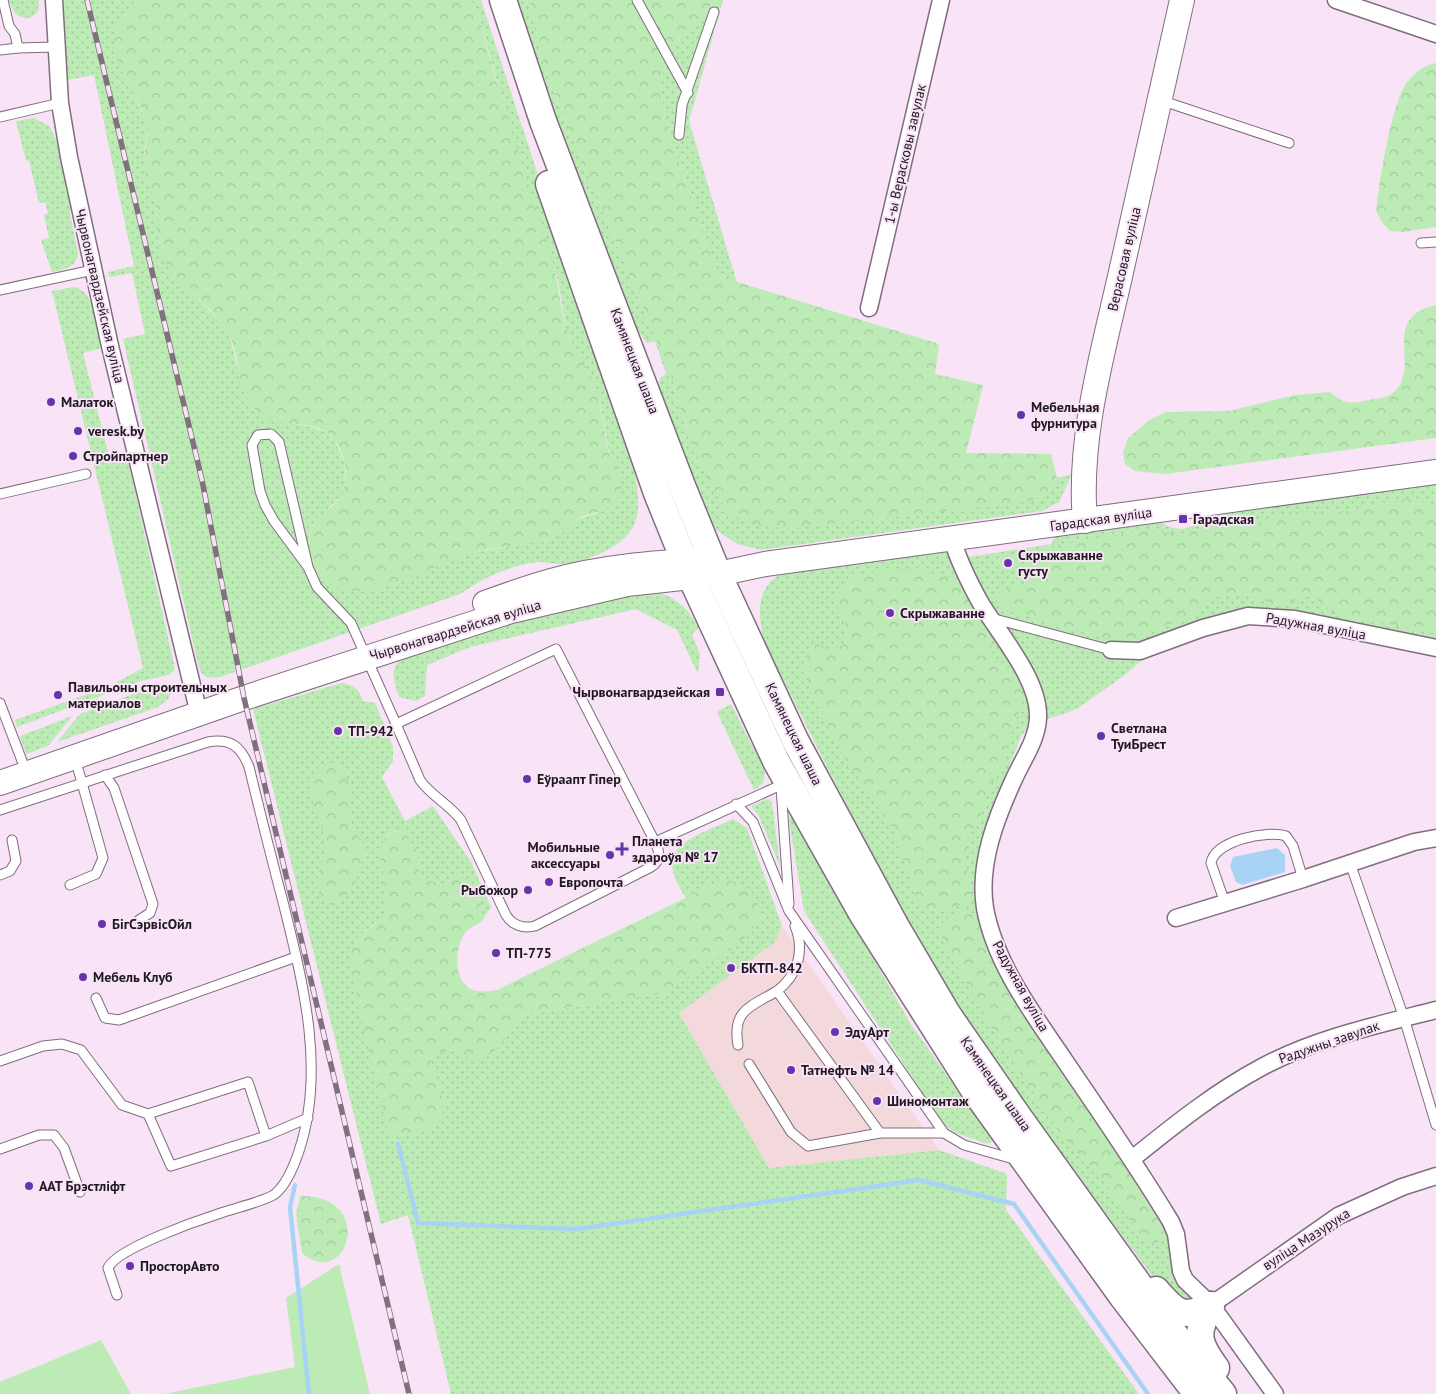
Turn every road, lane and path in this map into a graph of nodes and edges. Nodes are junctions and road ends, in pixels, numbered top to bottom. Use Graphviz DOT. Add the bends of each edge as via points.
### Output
graph roads {
  1 [pos="3,0"];
  2 [pos="54,0"];
  3 [pos="488,0"];
  4 [pos="503,0"];
  5 [pos="637,0"];
  6 [pos="941,0"];
  7 [pos="1182,0"];
  8 [pos="1336,0"];
  9 [pos="714,12"];
  10 [pos="4,27"];
  11 [pos="1436,34"];
  12 [pos="56,47"];
  13 [pos="18,48"];
  14 [pos="0,50"];
  15 [pos="688,93"];
  16 [pos="1160,100"];
  17 [pos="60,103"];
  18 [pos="0,117"];
  19 [pos="679,136"];
  20 [pos="1289,144"];
  21 [pos="1436,242"];
  22 [pos="1421,244"];
  23 [pos="93,270"];
  24 [pos="0,290"];
  25 [pos="869,308"];
  26 [pos="1436,472"];
  27 [pos="86,474"];
  28 [pos="0,494"];
  29 [pos="1085,521"];
  30 [pos="952,539"];
  31 [pos="308,567"];
  32 [pos="715,567"];
  33 [pos="688,569"];
  34 [pos="991,618"];
  35 [pos="1436,648"];
  36 [pos="1111,650"];
  37 [pos="365,653"];
  38 [pos="0,703"];
  39 [pos="198,709"];
  40 [pos="396,724"];
  41 [pos="74,753"];
  42 [pos="25,769"];
  43 [pos="0,773"];
  44 [pos="779,773"];
  45 [pos="105,775"];
  46 [pos="84,782"];
  47 [pos="0,783"];
  48 [pos="736,804"];
  49 [pos="0,810"];
  50 [pos="1436,838"];
  51 [pos="12,840"];
  52 [pos="655,842"];
  53 [pos="1350,864"];
  54 [pos="0,875"];
  55 [pos="1303,879"];
  56 [pos="70,885"];
  57 [pos="1225,903"];
  58 [pos="789,911"];
  59 [pos="1176,918"];
  60 [pos="139,920"];
  61 [pos="296,957"];
  62 [pos="776,991"];
  63 [pos="96,998"];
  64 [pos="1436,1010"];
  65 [pos="1404,1018"];
  66 [pos="738,1045"];
  67 [pos="0,1061"];
  68 [pos="749,1064"];
  69 [pos="148,1114"];
  70 [pos="308,1118"];
  71 [pos="1436,1125"];
  72 [pos="880,1132"];
  73 [pos="944,1134"];
  74 [pos="266,1136"];
  75 [pos="0,1149"];
  76 [pos="1132,1159"];
  77 [pos="1024,1162"];
  78 [pos="1055,1166"];
  79 [pos="1436,1176"];
  80 [pos="80,1192"];
  81 [pos="117,1296"];
  82 [pos="1211,1305"];
  83 [pos="1197,1394"];
  84 [pos="1224,1394"];
  85 [pos="1237,1394"];
  86 [pos="1276,1394"];
  1 -- 10 [label="lane"];
  2 -- 12 [label="street, Чырвонагвардзейская вуліца"];
  3 -- 33 [label="main road, Камянецкая шаша" via="527,123 657,493"];
  4 -- 32 [label="main road, Камянецкая шаша" via="547,130"];
  5 -- 15 [label="lane"];
  6 -- 25 [label="street, 1-ы Верасковы завулак"];
  7 -- 16 [label="main road, Верасовая вуліца"];
  8 -- 11 [label="street"];
  9 -- 15 [label="lane"];
  10 -- 13 [label="lane" via="15,34"];
  12 -- 13 [label="lane"];
  12 -- 17 [label="street, Чырвонагвардзейская вуліца"];
  13 -- 14 [label="lane"];
  15 -- 19 [label="lane" via="682,105"];
  16 -- 20 [label="lane"];
  16 -- 29 [label="main road, Верасовая вуліца" via="1097,380 1082,488"];
  17 -- 18 [label="lane"];
  17 -- 23 [label="street, Чырвонагвардзейская вуліца"];
  21 -- 22 [label="lane"];
  23 -- 24 [label="lane"];
  23 -- 39 [label="street, Чырвонагвардзейская вуліца"];
  26 -- 29 [label="main road, Гарадская вуліца"];
  27 -- 28 [label="lane"];
  29 -- 30 [label="main road, Гарадская вуліца"];
  30 -- 32 [label="main road, Гарадская вуліца" via="766,564"];
  30 -- 34 [label="street, Радужная вуліца" via="968,579"];
  31 -- 31 [label="lane" via="265,505 252,449 258,435 271,434 279,442"];
  31 -- 37 [label="lane" via="316,587 351,623"];
  32 -- 33 [label="main road, Чырвонагвардзейская вуліца"];
  32 -- 78 [label="main road, Камянецкая шаша" via="796,742 890,917 964,1039"];
  33 -- 37 [label="main road, Чырвонагвардзейская вуліца" via="559,598"];
  33 -- 44 [label="main road, Камянецкая шаша"];
  34 -- 36 [label="lane"];
  34 -- 76 [label="street, Радужная вуліца" via="1030,684 1037,701 1038,718 1035,734 999,816 989,848 984,878 985,908 995,944 1031,1010"];
  35 -- 36 [label="street, Радужная вуліца" via="1295,619 1248,616 1140,651"];
  37 -- 39 [label="main road, Чырвонагвардзейская вуліца"];
  37 -- 40 [label="lane"];
  38 -- 42 [label="lane"];
  39 -- 41 [label="main road, Чырвонагвардзейская вуліца"];
  40 -- 52 [label="lane" via="556,649"];
  40 -- 52 [label="lane" via="420,780 461,820 506,915 513,923 535,926 651,867 659,856"];
  41 -- 42 [label="main road, Чырвонагвардзейская вуліца"];
  41 -- 46 [label="lane"];
  42 -- 43 [label="main road, Чырвонагвардзейская вуліца"];
  42 -- 47 [label="main road, Чырвонагвардзейская вуліца"];
  44 -- 48 [label="lane"];
  44 -- 58 [label="lane"];
  44 -- 77 [label="main road, Камянецкая шаша" via="873,931"];
  45 -- 46 [label="lane"];
  45 -- 60 [label="lane" via="114,788 153,904 150,913"];
  45 -- 61 [label="lane" via="208,742 226,741 236,745 249,767"];
  46 -- 49 [label="lane"];
  46 -- 56 [label="lane" via="103,858 96,874"];
  48 -- 52 [label="lane"];
  48 -- 58 [label="lane" via="752,822"];
  50 -- 53 [label="street" via="1414,842"];
  51 -- 54 [label="lane" via="16,861 10,871"];
  53 -- 55 [label="street"];
  53 -- 65 [label="lane"];
  55 -- 57 [label="street"];
  55 -- 57 [label="lane" via="1293,846 1286,836 1270,833 1232,843 1216,852 1211,862"];
  57 -- 59 [label="street"];
  58 -- 62 [label="lane" via="800,938 799,959 791,977"];
  58 -- 73 [label="lane"];
  61 -- 63 [label="lane" via="119,1020 106,1018"];
  61 -- 70 [label="lane" via="311,1054"];
  62 -- 66 [label="lane" via="740,1015 736,1028"];
  62 -- 72 [label="lane"];
  64 -- 65 [label="street, Радужны завулак"];
  65 -- 71 [label="lane"];
  65 -- 76 [label="street, Радужны завулак" via="1297,1050 1263,1066 1233,1083"];
  67 -- 69 [label="lane" via="43,1046 62,1044 82,1050 122,1105"];
  68 -- 72 [label="lane" via="791,1132 808,1146"];
  69 -- 74 [label="lane" via="170,1166"];
  69 -- 74 [label="lane" via="248,1082"];
  70 -- 74 [label="lane"];
  70 -- 81 [label="lane" via="289,1176 275,1194 171,1230 116,1258 108,1268"];
  72 -- 73 [label="lane"];
  73 -- 77 [label="lane" via="964,1145"];
  75 -- 80 [label="lane" via="39,1135 54,1135 64,1148"];
  76 -- 82 [label="street, Радужная вуліца" via="1171,1222 1181,1271"];
  77 -- 83 [label="main road, Камянецкая шаша"];
  78 -- 82 [label="main road" via="1083,1189 1156,1292 1172,1308 1191,1314"];
  78 -- 84 [label="main road, Камянецкая шаша" via="1178,1339"];
  79 -- 82 [label="street, вуліца Мазурука" via="1402,1187 1338,1216"];
  82 -- 85 [label="main road" via="1202,1323 1202,1346"];
  82 -- 86 [label="street, Радужная вуліца"];
}
